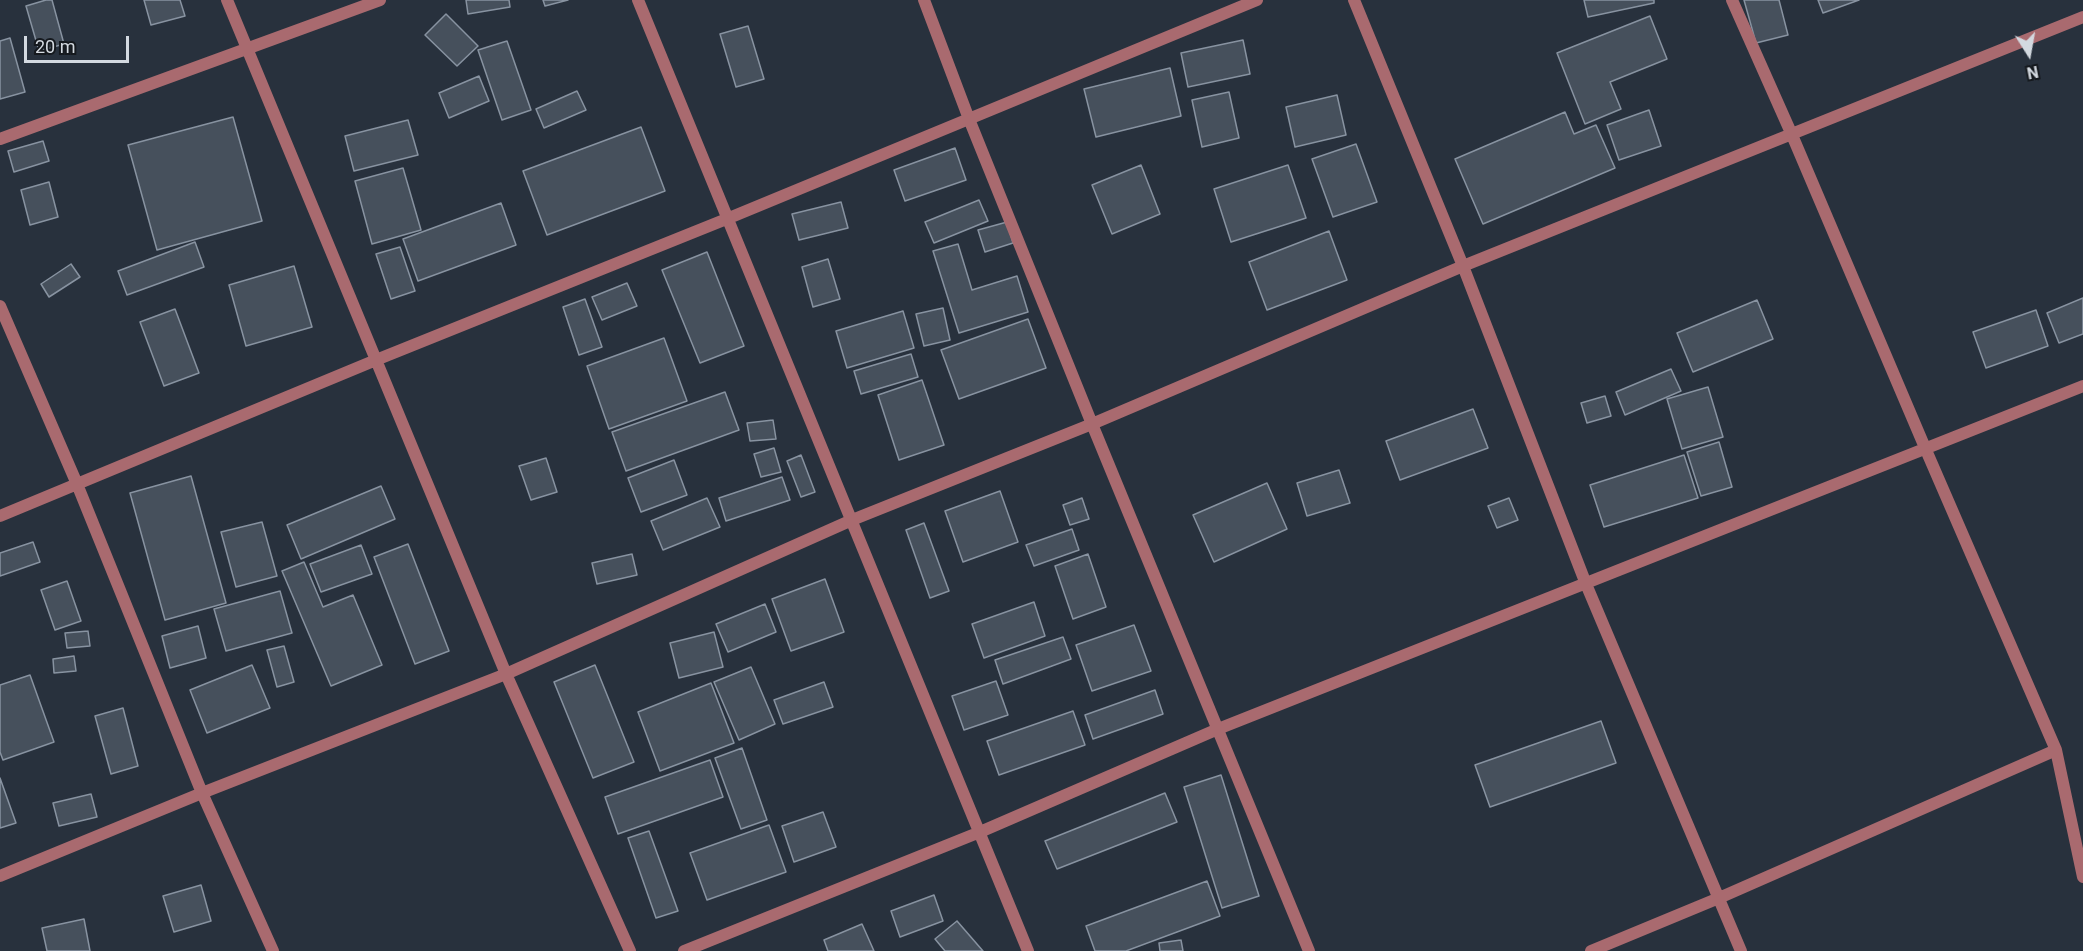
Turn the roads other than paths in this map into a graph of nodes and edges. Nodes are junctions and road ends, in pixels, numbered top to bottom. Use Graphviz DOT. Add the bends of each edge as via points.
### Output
graph roads {
  1 [pos="227,0"];
  2 [pos="380,0"];
  3 [pos="639,0"];
  4 [pos="924,0"];
  5 [pos="1257,0"];
  6 [pos="1354,0"];
  7 [pos="1732,0"];
  8 [pos="2083,17"];
  9 [pos="247,48"];
  10 [pos="969,119"];
  11 [pos="1792,135"];
  12 [pos="0,139"];
  13 [pos="729,218"];
  14 [pos="1463,266"];
  15 [pos="0,306"];
  16 [pos="376,360"];
  17 [pos="2083,386"];
  18 [pos="1092,424"];
  19 [pos="1926,450"];
  20 [pos="77,484"];
  21 [pos="0,516"];
  22 [pos="852,520"];
  23 [pos="1587,584"];
  24 [pos="506,674"];
  25 [pos="1218,729"];
  26 [pos="2056,750"];
  27 [pos="202,793"];
  28 [pos="980,832"];
  29 [pos="0,876"];
  30 [pos="2083,877"];
  31 [pos="1719,898"];
  32 [pos="273,951"];
  33 [pos="630,951"];
  34 [pos="684,951"];
  35 [pos="1028,951"];
  36 [pos="1309,951"];
  37 [pos="1591,951"];
  38 [pos="1741,951"];
  1 -- 9 [label="street"];
  2 -- 9 [label="street"];
  3 -- 13 [label="street"];
  4 -- 10 [label="street"];
  5 -- 10 [label="street"];
  6 -- 14 [label="street"];
  7 -- 11 [label="street"];
  8 -- 11 [label="street"];
  9 -- 12 [label="street"];
  9 -- 16 [label="street"];
  10 -- 13 [label="street"];
  10 -- 18 [label="street"];
  11 -- 14 [label="street"];
  11 -- 19 [label="street"];
  13 -- 16 [label="street"];
  13 -- 22 [label="street"];
  14 -- 18 [label="street"];
  14 -- 23 [label="street"];
  15 -- 20 [label="street"];
  16 -- 20 [label="street"];
  16 -- 24 [label="street"];
  17 -- 19 [label="street"];
  18 -- 22 [label="street"];
  18 -- 25 [label="street"];
  19 -- 23 [label="street"];
  19 -- 26 [label="street"];
  20 -- 21 [label="street"];
  20 -- 27 [label="street"];
  22 -- 24 [label="street"];
  22 -- 28 [label="street"];
  23 -- 25 [label="street"];
  23 -- 31 [label="street"];
  24 -- 27 [label="street"];
  24 -- 33 [label="street"];
  25 -- 28 [label="street"];
  25 -- 36 [label="street"];
  26 -- 30 [label="street"];
  26 -- 31 [label="street"];
  27 -- 29 [label="street"];
  27 -- 32 [label="street"];
  28 -- 34 [label="street"];
  28 -- 35 [label="street"];
  31 -- 37 [label="street"];
  31 -- 38 [label="street"];
}
